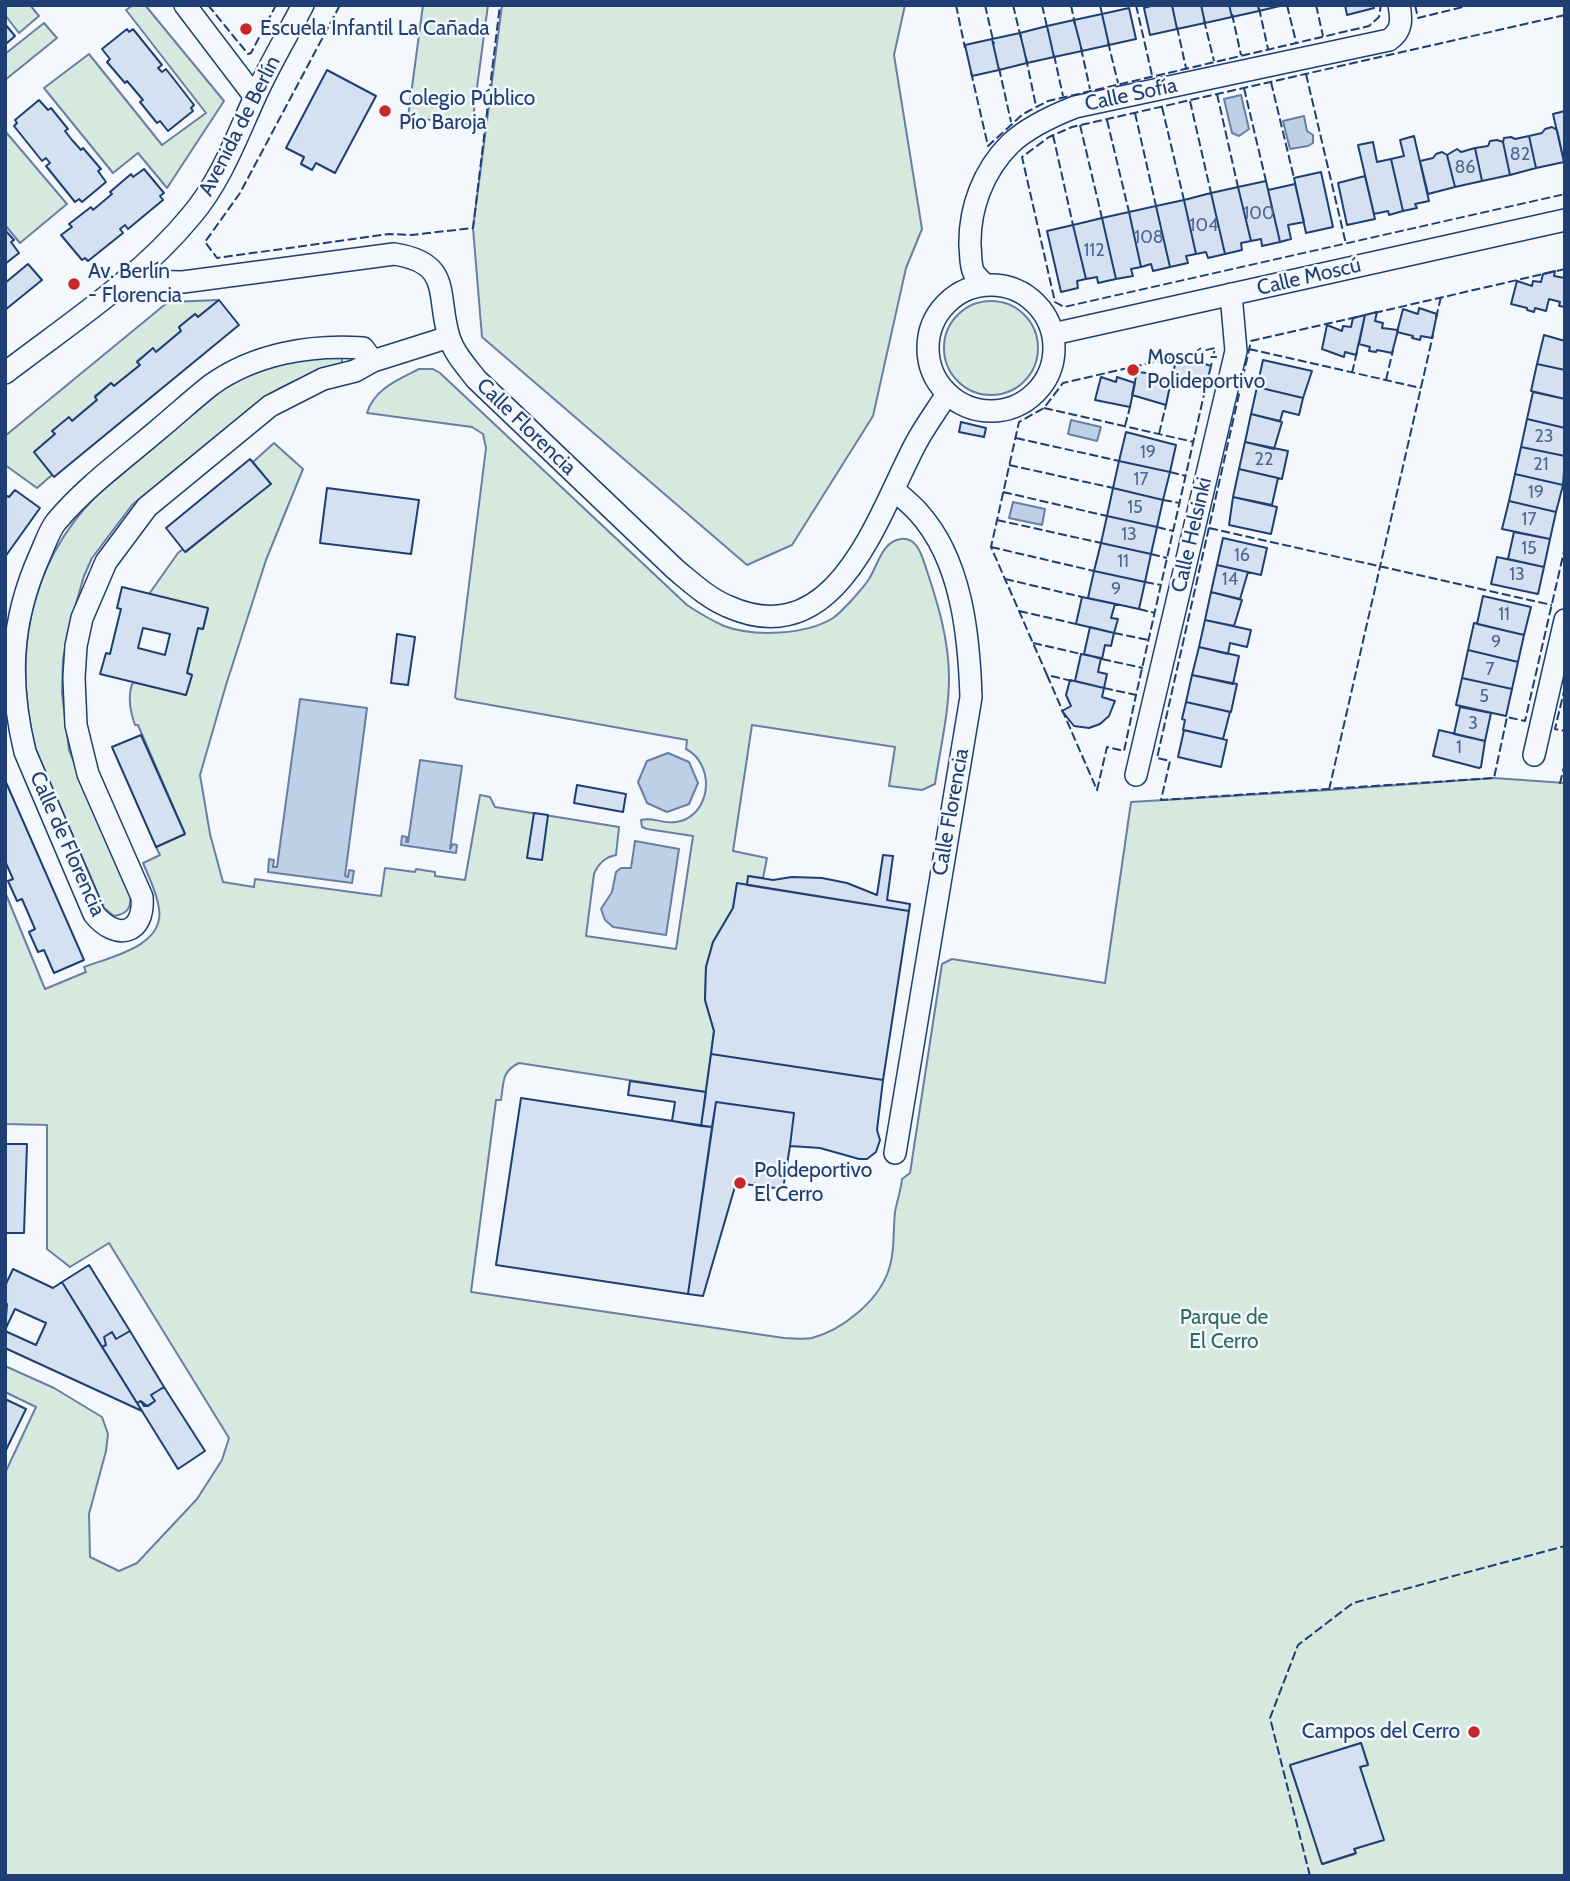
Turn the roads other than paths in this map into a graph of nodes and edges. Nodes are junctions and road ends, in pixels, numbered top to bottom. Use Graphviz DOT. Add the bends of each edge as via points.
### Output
graph roads {
  1 [pos="185,5"];
  2 [pos="303,5"];
  3 [pos="1400,13"];
  4 [pos="255,97"];
  5 [pos="1565,220"];
  6 [pos="125,281"];
  7 [pos="985,285"];
  8 [pos="1231,294"];
  9 [pos="1053,334"];
  10 [pos="449,337"];
  11 [pos="373,361"];
  12 [pos="5,373"];
  13 [pos="947,394"];
  14 [pos="894,490"];
  15 [pos="1565,620"];
  16 [pos="1534,755"];
  17 [pos="1136,775"];
  18 [pos="895,1153"];
  1 -- 4 [label="street"];
  2 -- 4 [label="street, Avenida de Berlín"];
  3 -- 7 [label="street, Calle Sofía" via="1397,35 1389,40 1075,107 1029,129 993,163 979,192 970,224 971,255 973,272"];
  4 -- 6 [label="street, Avenida de Berlín" via="209,192 175,234"];
  5 -- 8 [label="street, Calle Moscú"];
  6 -- 10 [label="street, Calle Florencia" via="183,282 394,254 412,257 426,264 437,279"];
  6 -- 12 [label="street, Avenida de Berlín"];
  7 -- 9 [label="street" via="1027,296"];
  7 -- 13 [label="street" via="956,295 931,327 930,367"];
  8 -- 9 [label="street, Calle Moscú"];
  8 -- 17 [label="street, Calle Helsinki" via="1236,351"];
  9 -- 13 [label="street" via="1048,374 1027,400 986,411 965,406"];
  10 -- 11 [label="street, Calle de Florencia"];
  10 -- 14 [label="street, Calle Florencia" via="476,379 675,569 707,595 748,614 790,614 827,595 861,553"];
  11 -- 11 [label="street, Calle de Florencia" via="355,372 323,379 270,406 146,507 106,562 82,618 74,704 88,774 142,897 143,911 128,931 103,925 94,914 31,765 22,738 14,679 15,637 31,575 54,524 212,384 240,368 286,352 337,346 363,348"];
  13 -- 14 [label="street, Calle Florencia"];
  14 -- 18 [label="street, Calle Florencia" via="919,514 953,576 970,655 971,697"];
  15 -- 16 [label="street"];
}
